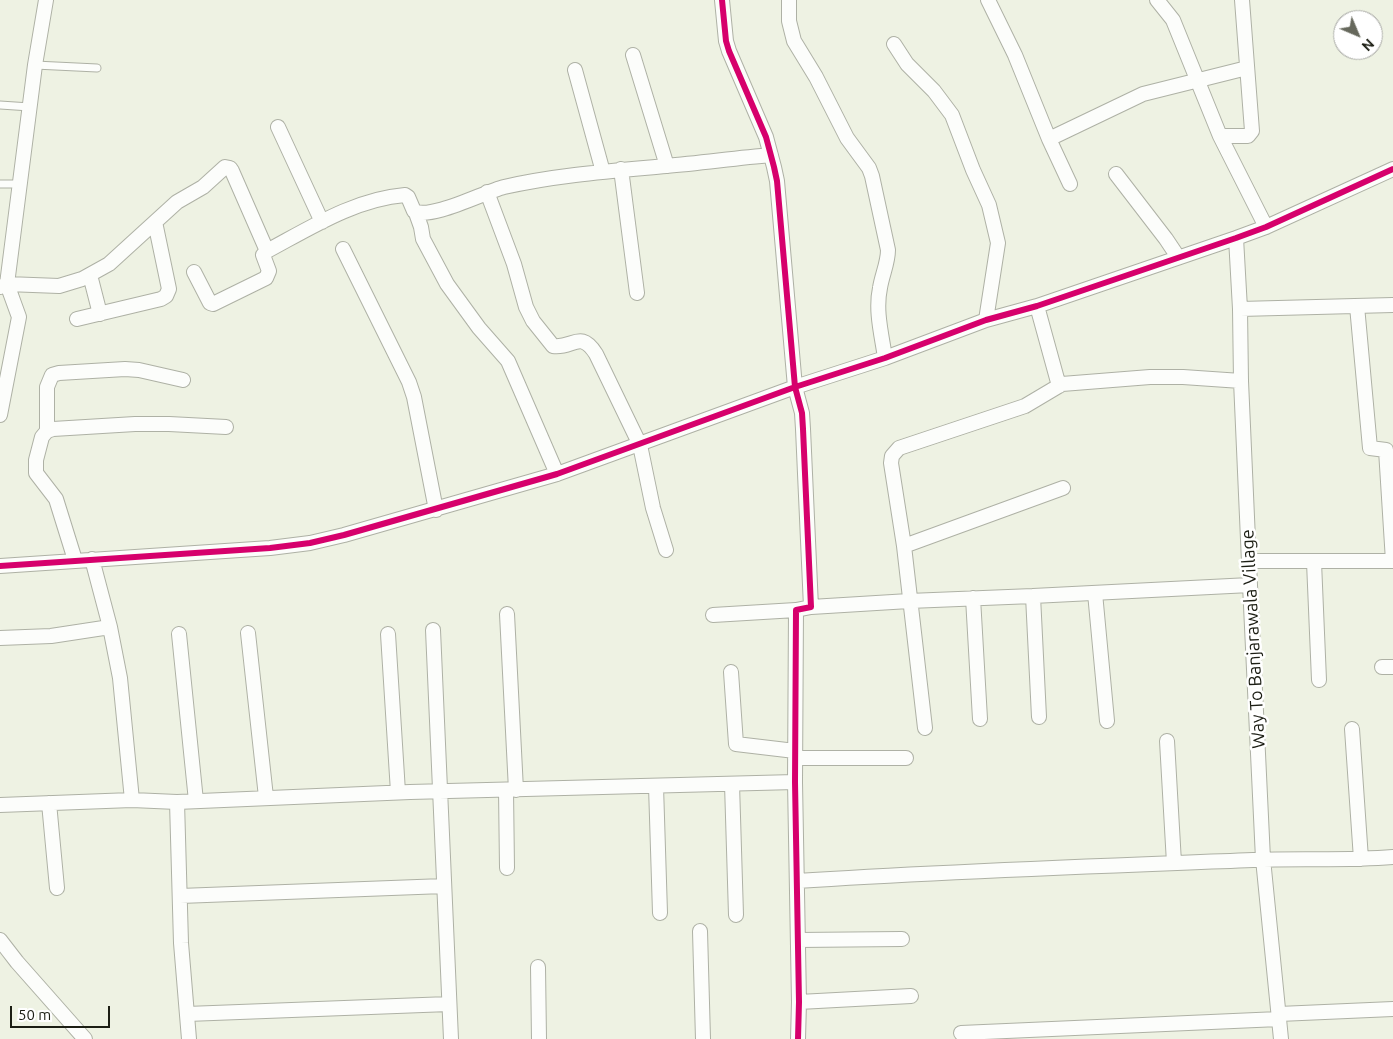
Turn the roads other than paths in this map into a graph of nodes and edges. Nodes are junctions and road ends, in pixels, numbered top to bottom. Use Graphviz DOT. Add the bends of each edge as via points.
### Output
graph roads {
  1 [pos="46,0"];
  2 [pos="722,0"];
  3 [pos="789,0"];
  4 [pos="988,0"];
  5 [pos="1157,0"];
  6 [pos="1242,0"];
  7 [pos="894,44"];
  8 [pos="633,55"];
  9 [pos="35,65"];
  10 [pos="97,68"];
  11 [pos="1247,68"];
  12 [pos="575,70"];
  13 [pos="1197,80"];
  14 [pos="0,104"];
  15 [pos="30,107"];
  16 [pos="278,127"];
  17 [pos="1220,136"];
  18 [pos="1049,139"];
  19 [pos="771,155"];
  20 [pos="666,166"];
  21 [pos="621,169"];
  22 [pos="1393,169"];
  23 [pos="603,172"];
  24 [pos="1116,174"];
  25 [pos="0,184"];
  26 [pos="20,184"];
  27 [pos="1070,184"];
  28 [pos="487,192"];
  29 [pos="416,212"];
  30 [pos="155,222"];
  31 [pos="322,222"];
  32 [pos="1266,227"];
  33 [pos="1236,238"];
  34 [pos="343,248"];
  35 [pos="267,251"];
  36 [pos="1178,258"];
  37 [pos="194,272"];
  38 [pos="90,275"];
  39 [pos="3,285"];
  40 [pos="637,293"];
  41 [pos="1393,305"];
  42 [pos="1038,306"];
  43 [pos="1358,306"];
  44 [pos="1240,309"];
  45 [pos="100,314"];
  46 [pos="77,320"];
  47 [pos="986,320"];
  48 [pos="885,358"];
  49 [pos="183,380"];
  50 [pos="1241,381"];
  51 [pos="1059,386"];
  52 [pos="3,387"];
  53 [pos="796,387"];
  54 [pos="0,414"];
  55 [pos="226,427"];
  56 [pos="48,431"];
  57 [pos="640,445"];
  58 [pos="557,474"];
  59 [pos="1064,488"];
  60 [pos="436,510"];
  61 [pos="904,546"];
  62 [pos="666,550"];
  63 [pos="92,559"];
  64 [pos="74,560"];
  65 [pos="1249,561"];
  66 [pos="1393,561"];
  67 [pos="1314,562"];
  68 [pos="0,566"];
  69 [pos="1250,585"];
  70 [pos="1095,593"];
  71 [pos="1033,596"];
  72 [pos="973,598"];
  73 [pos="909,600"];
  74 [pos="811,607"];
  75 [pos="796,610"];
  76 [pos="507,614"];
  77 [pos="713,615"];
  78 [pos="110,627"];
  79 [pos="433,630"];
  80 [pos="248,633"];
  81 [pos="179,634"];
  82 [pos="388,634"];
  83 [pos="0,638"];
  84 [pos="732,672"];
  85 [pos="1320,680"];
  86 [pos="1039,718"];
  87 [pos="980,719"];
  88 [pos="1107,721"];
  89 [pos="925,728"];
  90 [pos="1352,729"];
  91 [pos="1167,741"];
  92 [pos="795,755"];
  93 [pos="906,758"];
  94 [pos="795,782"];
  95 [pos="732,784"];
  96 [pos="656,786"];
  97 [pos="511,790"];
  98 [pos="398,792"];
  99 [pos="441,792"];
  100 [pos="266,797"];
  101 [pos="132,800"];
  102 [pos="196,800"];
  103 [pos="177,802"];
  104 [pos="49,803"];
  105 [pos="0,805"];
  106 [pos="1393,857"];
  107 [pos="1263,860"];
  108 [pos="1361,860"];
  109 [pos="1174,863"];
  110 [pos="507,868"];
  111 [pos="797,881"];
  112 [pos="444,886"];
  113 [pos="57,888"];
  114 [pos="180,896"];
  115 [pos="660,913"];
  116 [pos="736,915"];
  117 [pos="700,931"];
  118 [pos="902,939"];
  119 [pos="0,940"];
  120 [pos="798,940"];
  121 [pos="538,967"];
  122 [pos="911,996"];
  123 [pos="799,1002"];
  124 [pos="449,1004"];
  125 [pos="1393,1009"];
  126 [pos="187,1014"];
  127 [pos="1279,1017"];
  128 [pos="961,1033"];
  129 [pos="85,1039"];
  130 [pos="189,1039"];
  131 [pos="451,1039"];
  132 [pos="539,1039"];
  133 [pos="703,1039"];
  134 [pos="798,1039"];
  135 [pos="1281,1039"];
  1 -- 9 [label="street"];
  2 -- 19 [label="street" via="729,50"];
  3 -- 48 [label="street" via="789,21 794,41 847,138 872,176 888,250 878,311"];
  4 -- 18 [label="street" via="1015,55"];
  5 -- 13 [label="street" via="1173,20"];
  6 -- 11 [label="street"];
  7 -- 47 [label="street" via="907,64 952,115 989,205 998,243"];
  8 -- 20 [label="street"];
  9 -- 10 [label="lane"];
  9 -- 15 [label="street"];
  11 -- 13 [label="street"];
  11 -- 17 [label="street" via="1250,134"];
  12 -- 23 [label="street"];
  13 -- 17 [label="street"];
  13 -- 18 [label="street" via="1144,94"];
  14 -- 15 [label="lane"];
  15 -- 26 [label="street"];
  16 -- 31 [label="street"];
  17 -- 32 [label="street"];
  18 -- 27 [label="street"];
  19 -- 20 [label="street"];
  19 -- 53 [label="street" via="777,181"];
  20 -- 21 [label="street"];
  21 -- 23 [label="street"];
  21 -- 40 [label="street"];
  22 -- 32 [label="street"];
  23 -- 28 [label="street" via="546,179"];
  24 -- 36 [label="street"];
  25 -- 26 [label="lane"];
  26 -- 39 [label="street"];
  28 -- 29 [label="street" via="454,206"];
  28 -- 57 [label="street" via="533,321 553,346 577,340 592,348"];
  29 -- 31 [label="street" via="408,197 400,196 363,204"];
  29 -- 58 [label="street" via="423,239 447,284 508,362"];
  30 -- 35 [label="street" via="176,202 203,187 228,167"];
  30 -- 38 [label="street" via="109,264"];
  30 -- 45 [label="street" via="168,293 160,299"];
  31 -- 35 [label="street"];
  32 -- 33 [label="street"];
  33 -- 36 [label="street"];
  33 -- 44 [label="street, Way To Banjarawala Village"];
  34 -- 60 [label="street" via="410,382"];
  35 -- 37 [label="street" via="263,255 269,271 266,278 213,304"];
  36 -- 42 [label="street"];
  38 -- 39 [label="street" via="59,286"];
  38 -- 45 [label="street"];
  39 -- 52 [label="street" via="19,317"];
  41 -- 43 [label="street"];
  42 -- 47 [label="street"];
  42 -- 51 [label="street"];
  43 -- 44 [label="street"];
  43 -- 66 [label="street" via="1370,448 1386,450"];
  44 -- 50 [label="street, Way To Banjarawala Village"];
  45 -- 46 [label="street"];
  47 -- 48 [label="street"];
  48 -- 53 [label="street"];
  49 -- 56 [label="street" via="125,369 52,375 47,387"];
  50 -- 51 [label="street" via="1150,377"];
  50 -- 65 [label="street, Way To Banjarawala Village"];
  51 -- 61 [label="street" via="1025,406 914,442 895,452 891,463"];
  52 -- 54 [label="street"];
  53 -- 57 [label="street"];
  53 -- 74 [label="street" via="802,413"];
  55 -- 56 [label="street" via="135,424"];
  56 -- 64 [label="street" via="42,437 36,473 56,500"];
  57 -- 58 [label="street"];
  57 -- 62 [label="street" via="650,500"];
  58 -- 60 [label="street"];
  59 -- 61 [label="street"];
  60 -- 63 [label="street" via="310,543"];
  61 -- 73 [label="street"];
  63 -- 64 [label="street"];
  63 -- 78 [label="street"];
  64 -- 68 [label="street"];
  65 -- 67 [label="street"];
  65 -- 69 [label="street, Way To Banjarawala Village"];
  66 -- 67 [label="street"];
  67 -- 85 [label="street"];
  69 -- 70 [label="street"];
  69 -- 107 [label="street, Way To Banjarawala Village"];
  70 -- 71 [label="street"];
  70 -- 88 [label="street"];
  71 -- 72 [label="street"];
  71 -- 86 [label="street"];
  72 -- 73 [label="street"];
  72 -- 87 [label="street"];
  73 -- 74 [label="street"];
  73 -- 89 [label="street"];
  74 -- 75 [label="street"];
  75 -- 77 [label="street"];
  75 -- 92 [label="street"];
  76 -- 97 [label="street"];
  78 -- 83 [label="street" via="51,636"];
  78 -- 101 [label="street" via="120,678"];
  79 -- 99 [label="street"];
  80 -- 100 [label="street"];
  81 -- 102 [label="street"];
  82 -- 98 [label="street"];
  84 -- 92 [label="street" via="736,744"];
  90 -- 108 [label="street"];
  91 -- 109 [label="street"];
  92 -- 93 [label="street"];
  92 -- 94 [label="street"];
  94 -- 95 [label="street"];
  94 -- 111 [label="street"];
  95 -- 96 [label="street"];
  95 -- 116 [label="street"];
  96 -- 97 [label="street"];
  96 -- 115 [label="street"];
  97 -- 99 [label="street"];
  97 -- 110 [label="street"];
  98 -- 99 [label="street"];
  98 -- 100 [label="street"];
  99 -- 112 [label="street"];
  100 -- 102 [label="street"];
  101 -- 103 [label="street"];
  101 -- 104 [label="street"];
  102 -- 103 [label="street"];
  103 -- 114 [label="street"];
  104 -- 105 [label="street"];
  104 -- 113 [label="street"];
  106 -- 108 [label="street"];
  107 -- 108 [label="street"];
  107 -- 109 [label="street"];
  107 -- 127 [label="street, Way To Banjarawala Village"];
  109 -- 111 [label="street"];
  111 -- 120 [label="street"];
  112 -- 114 [label="street"];
  112 -- 124 [label="street"];
  114 -- 126 [label="street"];
  117 -- 133 [label="street"];
  118 -- 120 [label="street"];
  119 -- 129 [label="street"];
  120 -- 123 [label="street"];
  121 -- 132 [label="street"];
  122 -- 123 [label="street"];
  123 -- 134 [label="street"];
  124 -- 126 [label="street"];
  124 -- 131 [label="street"];
  125 -- 127 [label="street"];
  126 -- 130 [label="street"];
  127 -- 128 [label="street"];
  127 -- 135 [label="street, Way To Banjarawala Village"];
}
